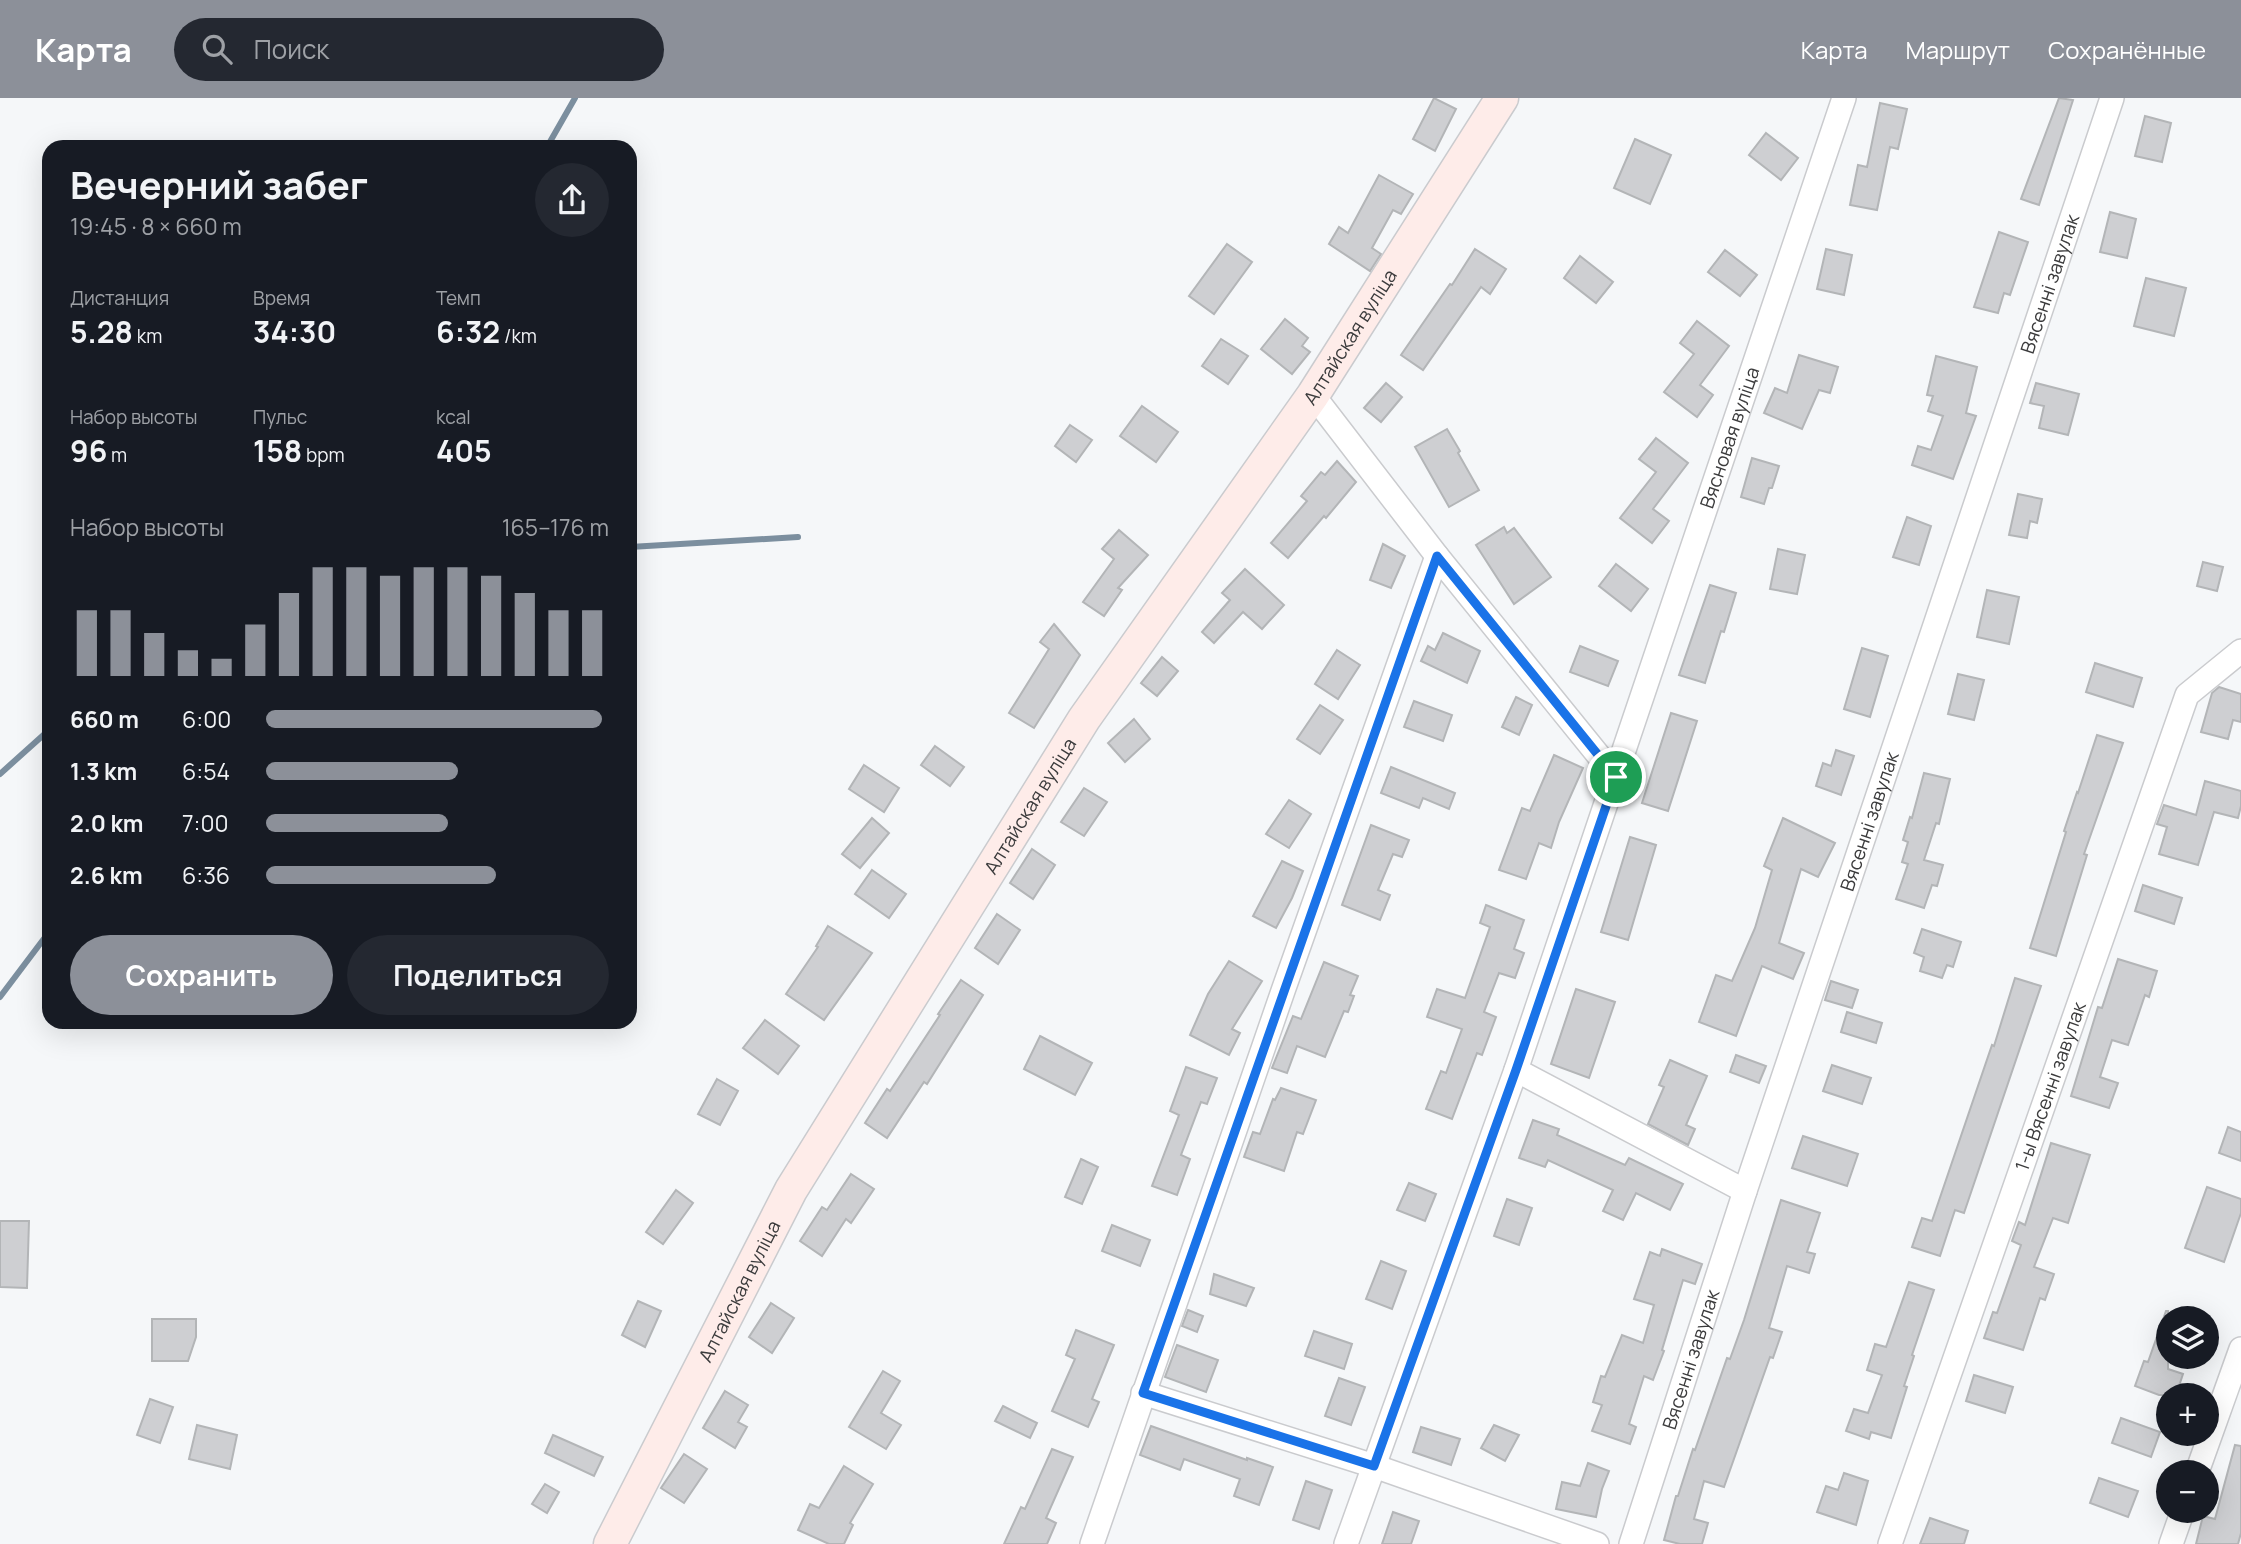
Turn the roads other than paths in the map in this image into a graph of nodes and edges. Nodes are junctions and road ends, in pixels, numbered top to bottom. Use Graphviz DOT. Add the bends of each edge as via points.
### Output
graph roads {
  1 [pos="1502,98"];
  2 [pos="1844,98"];
  3 [pos="2112,98"];
  4 [pos="1313,395"];
  5 [pos="1437,556"];
  6 [pos="2241,651"];
  7 [pos="1616,777"];
  8 [pos="1516,1070"];
  9 [pos="1745,1191"];
  10 [pos="2241,1349"];
  11 [pos="1143,1393"];
  12 [pos="2201,1460"];
  13 [pos="1374,1466"];
  14 [pos="2178,1523"];
  15 [pos="610,1544"];
  16 [pos="1092,1544"];
  17 [pos="1346,1544"];
  18 [pos="1597,1544"];
  19 [pos="1631,1544"];
  20 [pos="1890,1544"];
  21 [pos="2171,1544"];
  1 -- 4 [label="main road, Алтайская вуліца"];
  2 -- 7 [label="street, Вясновая вуліца"];
  3 -- 9 [label="street, Вясенні завулак"];
  4 -- 5 [label="street"];
  4 -- 15 [label="main road, Алтайская вуліца" via="1084,719 791,1190"];
  5 -- 7 [label="street"];
  5 -- 11 [label="street"];
  6 -- 20 [label="street, 1-ы Вясенні завулак" via="2187,695"];
  7 -- 8 [label="street, Вясновая вуліца"];
  8 -- 9 [label="street"];
  8 -- 13 [label="street, Вясновая вуліца"];
  9 -- 19 [label="street, Вясенні завулак"];
  10 -- 12 [label="street"];
  11 -- 13 [label="street"];
  11 -- 16 [label="street"];
  13 -- 17 [label="street, Вясновая вуліца"];
  13 -- 18 [label="street"];
  14 -- 21 [label="street"];
}
